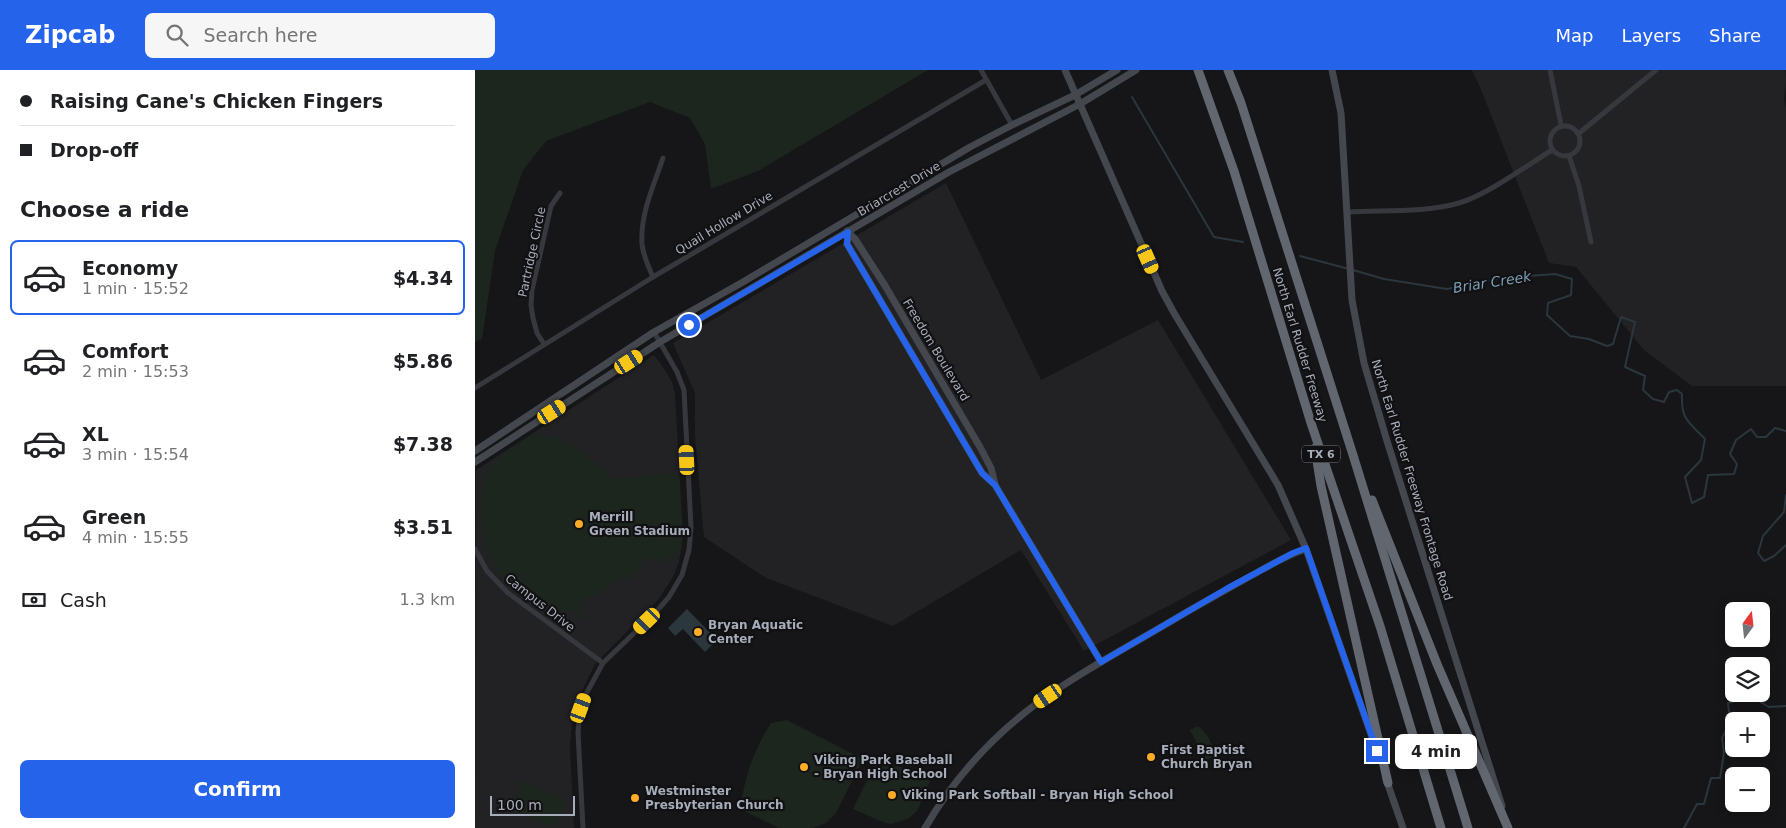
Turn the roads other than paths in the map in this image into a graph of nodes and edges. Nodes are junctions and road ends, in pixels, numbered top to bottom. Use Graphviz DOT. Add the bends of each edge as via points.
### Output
graph roads {
  1 [pos="981,70"];
  2 [pos="1065,70"];
  3 [pos="1117,70"];
  4 [pos="1136,70"];
  5 [pos="1198,70"];
  6 [pos="1228,70"];
  7 [pos="1332,70"];
  8 [pos="1550,70"];
  9 [pos="1656,70"];
  10 [pos="987,80"];
  11 [pos="1075,95"];
  12 [pos="1080,104"];
  13 [pos="1012,125"];
  14 [pos="1561,125"];
  15 [pos="1578,134"];
  16 [pos="1552,150"];
  17 [pos="1569,156"];
  18 [pos="663,158"];
  19 [pos="560,193"];
  20 [pos="1348,212"];
  21 [pos="842,223"];
  22 [pos="848,232"];
  23 [pos="1591,242"];
  24 [pos="653,277"];
  25 [pos="903,318"];
  26 [pos="894,324"];
  27 [pos="654,332"];
  28 [pos="660,342"];
  29 [pos="544,344"];
  30 [pos="929,362"];
  31 [pos="920,367"];
  32 [pos="475,388"];
  33 [pos="959,412"];
  34 [pos="949,418"];
  35 [pos="1311,423"];
  36 [pos="475,451"];
  37 [pos="1353,455"];
  38 [pos="475,462"];
  39 [pos="995,485"];
  40 [pos="1306,548"];
  41 [pos="475,549"];
  42 [pos="1101,662"];
  43 [pos="603,663"];
  44 [pos="1388,784"];
  45 [pos="583,828"];
  46 [pos="925,828"];
  47 [pos="1403,828"];
  48 [pos="1441,828"];
  49 [pos="1468,828"];
  50 [pos="1509,828"];
  1 -- 10 [label="street"];
  2 -- 11 [label="main road"];
  3 -- 11 [label="main road, Briarcrest Drive"];
  4 -- 12 [label="main road, Briarcrest Drive"];
  5 -- 35 [label="highway, North Earl Rudder Freeway / TX 6" via="1234,171"];
  6 -- 37 [label="highway, North Earl Rudder Freeway / TX 6"];
  7 -- 20 [label="main road, North Earl Rudder Freeway Frontage Road" via="1341,113"];
  8 -- 14 [label="street"];
  9 -- 15 [label="street"];
  10 -- 13 [label="street"];
  10 -- 24 [label="street, Quail Hollow Drive"];
  11 -- 12 [label="main road"];
  11 -- 13 [label="main road, Briarcrest Drive"];
  12 -- 22 [label="main road, Briarcrest Drive" via="949,172"];
  12 -- 40 [label="main road" via="1162,291 1278,485"];
  13 -- 21 [label="main road, Briarcrest Drive"];
  14 -- 15 [label="street" via="1569,126"];
  14 -- 16 [label="street" via="1551,134"];
  15 -- 17 [label="street" via="1578,147"];
  16 -- 17 [label="street"];
  16 -- 20 [label="street" via="1460,203 1431,208"];
  17 -- 23 [label="street"];
  18 -- 24 [label="street" via="642,231 642,245"];
  19 -- 29 [label="street, Partridge Circle" via="551,206 532,290 533,318"];
  20 -- 50 [label="main road, North Earl Rudder Freeway Frontage Road" via="1352,300 1364,363"];
  21 -- 22 [label="main road, Freedom Boulevard"];
  21 -- 27 [label="main road, Briarcrest Drive"];
  22 -- 25 [label="main road, Freedom Boulevard"];
  22 -- 26 [label="main road, Freedom Boulevard" via="847,244"];
  22 -- 28 [label="main road, Briarcrest Drive"];
  24 -- 29 [label="street, Quail Hollow Drive"];
  25 -- 26 [label="main road"];
  25 -- 30 [label="main road, Freedom Boulevard"];
  26 -- 31 [label="main road, Freedom Boulevard"];
  27 -- 28 [label="street"];
  27 -- 36 [label="main road, Briarcrest Drive"];
  28 -- 38 [label="main road, Briarcrest Drive"];
  28 -- 43 [label="street" via="680,377 685,397 691,527 689,550 682,574 669,597"];
  29 -- 32 [label="street, Quail Hollow Drive"];
  30 -- 31 [label="main road"];
  30 -- 33 [label="main road, Freedom Boulevard"];
  31 -- 34 [label="main road, Freedom Boulevard"];
  33 -- 34 [label="main road"];
  33 -- 39 [label="main road, Freedom Boulevard" via="991,468"];
  34 -- 39 [label="main road, Freedom Boulevard" via="982,473"];
  35 -- 44 [label="highway" via="1321,486"];
  35 -- 48 [label="highway, North Earl Rudder Freeway / TX 6" via="1380,626"];
  37 -- 49 [label="highway, North Earl Rudder Freeway / TX 6"];
  37 -- 50 [label="highway" via="1437,664"];
  39 -- 42 [label="main road, Freedom Boulevard"];
  40 -- 42 [label="main road" via="1228,588"];
  40 -- 44 [label="main road"];
  41 -- 43 [label="street, Campus Drive" via="503,590"];
  42 -- 46 [label="main road" via="1035,704 1006,729 973,761"];
  43 -- 45 [label="street" via="579,717"];
  44 -- 47 [label="main road"];
}
